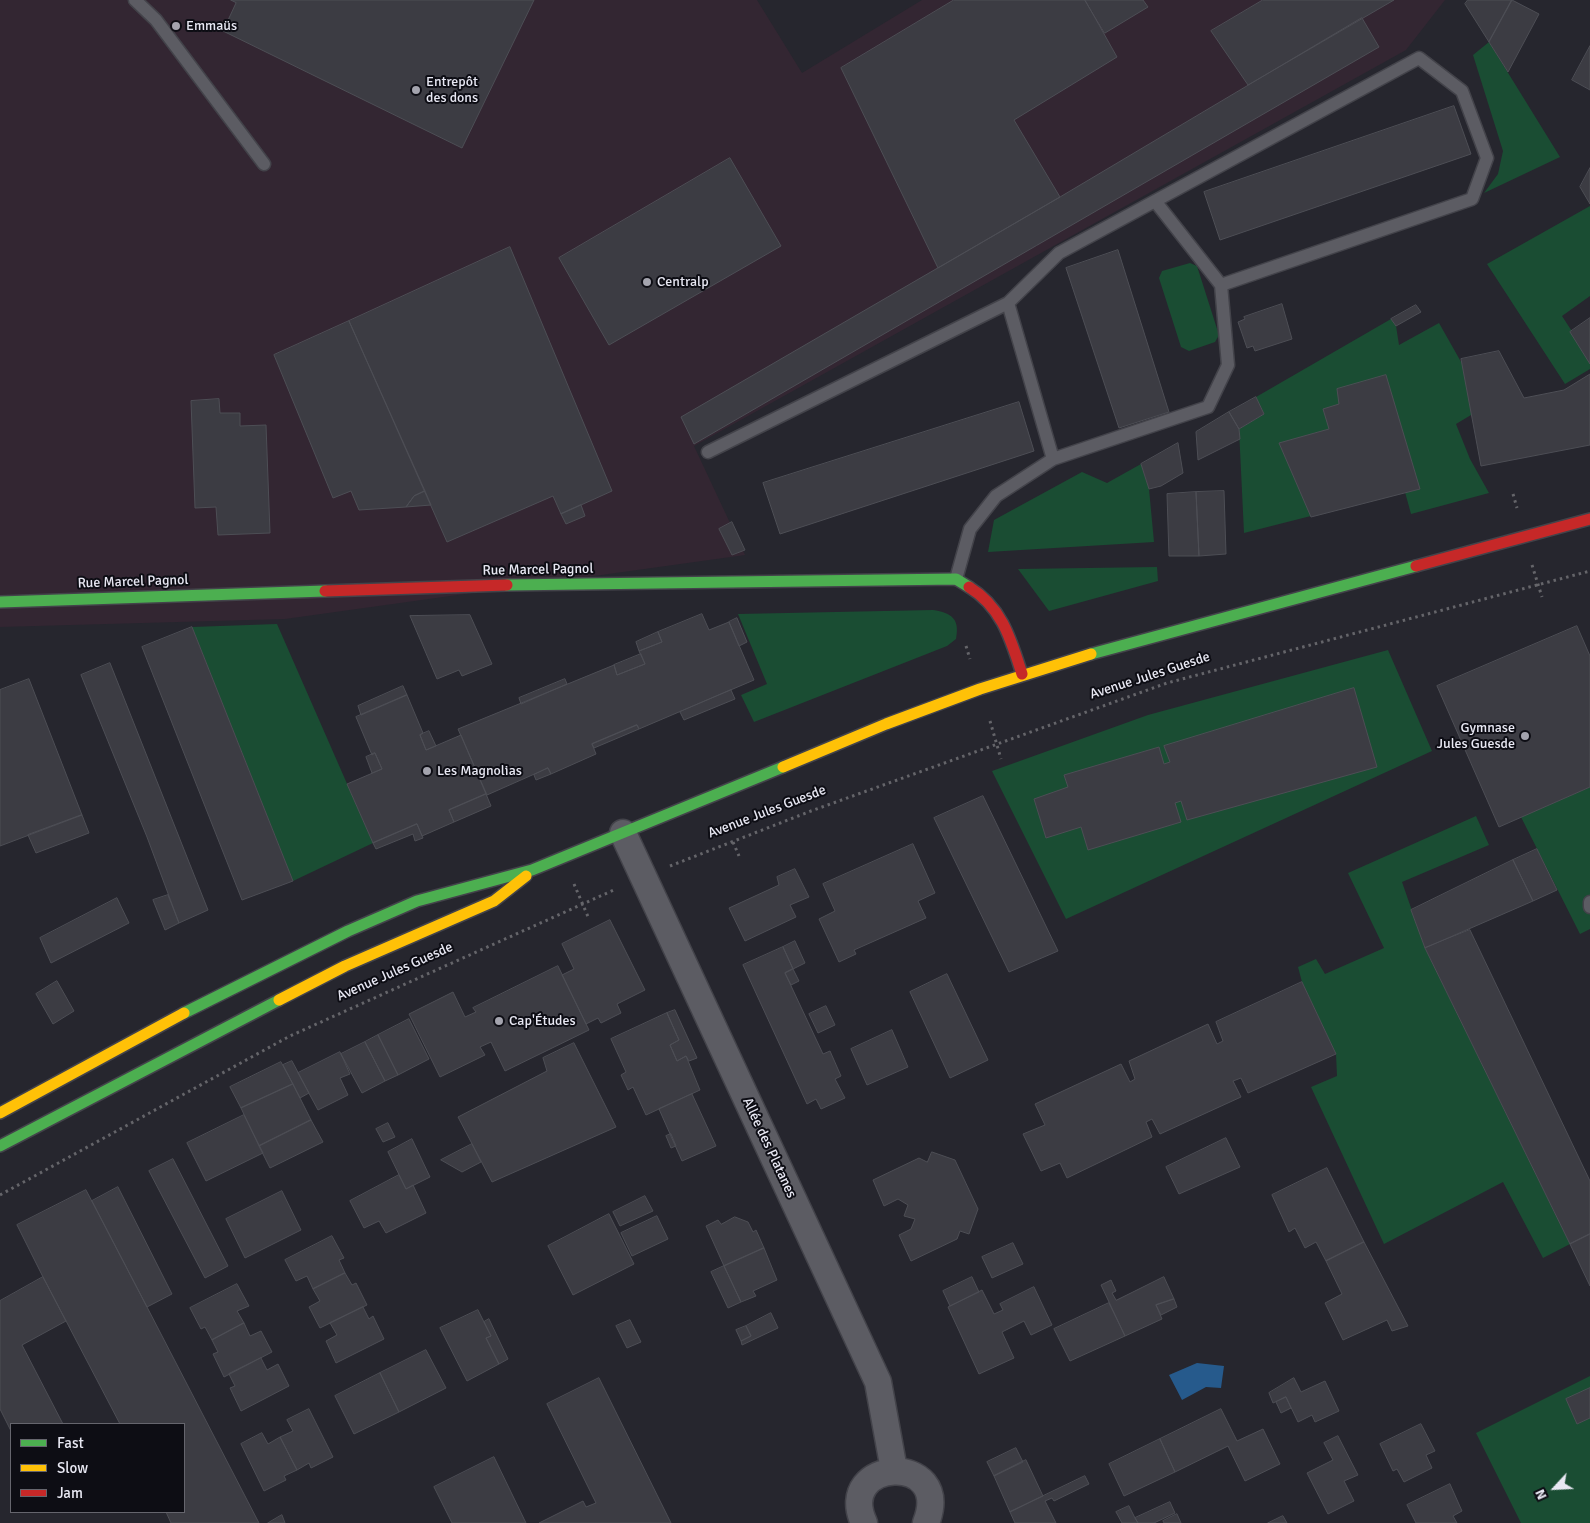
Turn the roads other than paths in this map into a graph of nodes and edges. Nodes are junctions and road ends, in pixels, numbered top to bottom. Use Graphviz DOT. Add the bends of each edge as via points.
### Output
graph roads {
  1 [pos="134,0"];
  2 [pos="264,164"];
  3 [pos="1155,201"];
  4 [pos="1221,286"];
  5 [pos="1008,304"];
  6 [pos="708,452"];
  7 [pos="1053,459"];
  8 [pos="1590,519"];
  9 [pos="956,579"];
  10 [pos="0,602"];
  11 [pos="1022,674"];
  12 [pos="624,833"];
  13 [pos="532,870"];
  14 [pos="1590,902"];
  15 [pos="1590,907"];
  16 [pos="0,1113"];
  17 [pos="0,1146"];
  18 [pos="894,1470"];
  19 [pos="856,1521"];
  20 [pos="926,1523"];
  1 -- 2 [label="lane" via="156,20"];
  3 -- 4 [label="lane"];
  3 -- 4 [label="lane" via="1419,58 1462,91 1487,158 1472,199"];
  3 -- 5 [label="lane" via="1059,253"];
  4 -- 7 [label="lane" via="1228,365 1208,407"];
  5 -- 6 [label="lane"];
  5 -- 7 [label="lane"];
  7 -- 9 [label="lane" via="996,496 970,529"];
  8 -- 11 [label="street, Avenue Jules Guesde"];
  9 -- 10 [label="street, Rue Marcel Pagnol" via="531,584"];
  9 -- 11 [label="street" via="979,592 996,608"];
  11 -- 12 [label="street, Avenue Jules Guesde" via="886,724"];
  12 -- 13 [label="street, Avenue Jules Guesde"];
  12 -- 18 [label="street, Allée des Platanes" via="878,1382"];
  13 -- 16 [label="street, Avenue Jules Guesde" via="417,901 348,931 220,993"];
  13 -- 17 [label="street, Avenue Jules Guesde" via="494,901 345,966"];
  14 -- 15 [label="lane"];
  18 -- 19 [label="street" via="869,1480 860,1494"];
  18 -- 20 [label="street" via="916,1476 928,1492 931,1508"];
}
